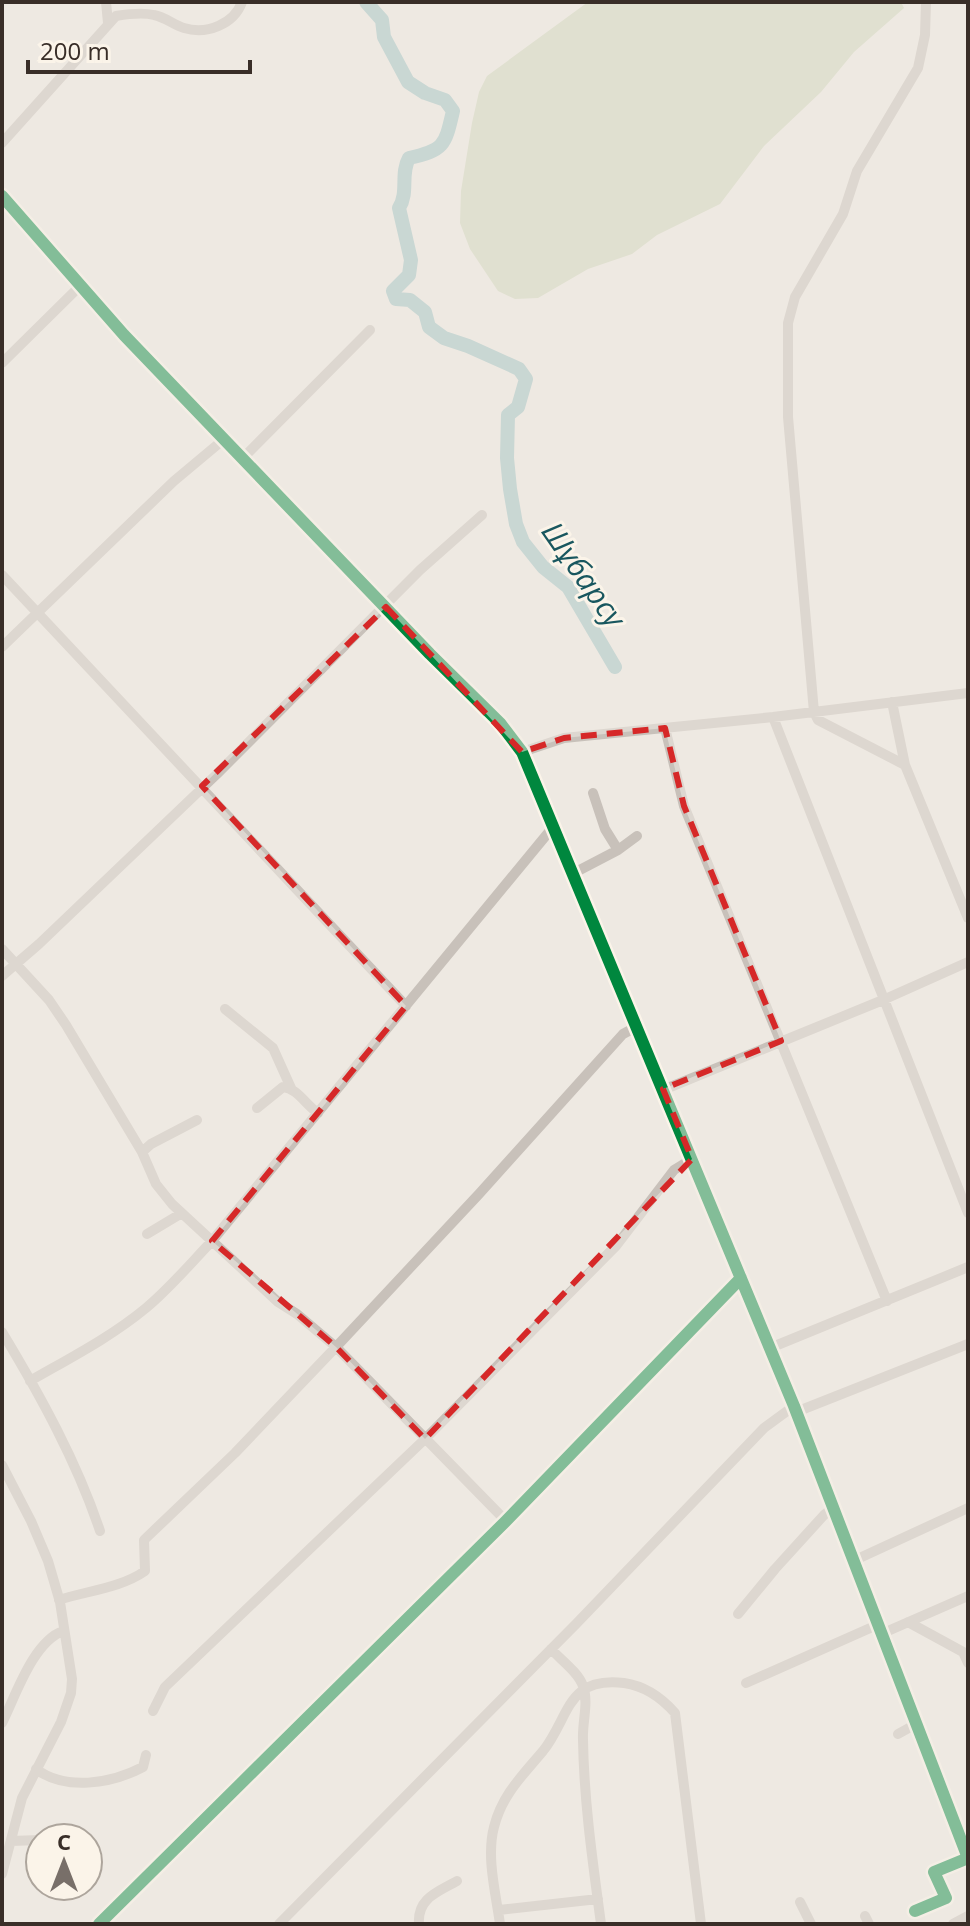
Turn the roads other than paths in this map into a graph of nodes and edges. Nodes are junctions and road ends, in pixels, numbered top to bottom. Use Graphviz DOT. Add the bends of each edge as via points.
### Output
graph roads {
  1 [pos="106,2"];
  2 [pos="242,2"];
  3 [pos="926,2"];
  4 [pos="108,23"];
  5 [pos="2,143"];
  6 [pos="4,203"];
  7 [pos="81,285"];
  8 [pos="370,330"];
  9 [pos="2,363"];
  10 [pos="223,440"];
  11 [pos="242,459"];
  12 [pos="482,515"];
  13 [pos="2,575"];
  14 [pos="386,607"];
  15 [pos="37,612"];
  16 [pos="2,647"];
  17 [pos="968,693"];
  18 [pos="892,702"];
  19 [pos="814,712"];
  20 [pos="773,717"];
  21 [pos="665,728"];
  22 [pos="522,752"];
  23 [pos="905,765"];
  24 [pos="202,786"];
  25 [pos="593,793"];
  26 [pos="553,827"];
  27 [pos="637,836"];
  28 [pos="618,850"];
  29 [pos="572,874"];
  30 [pos="968,918"];
  31 [pos="2,949"];
  32 [pos="968,962"];
  33 [pos="15,964"];
  34 [pos="2,976"];
  35 [pos="883,1000"];
  36 [pos="406,1006"];
  37 [pos="225,1009"];
  38 [pos="636,1027"];
  39 [pos="781,1041"];
  40 [pos="291,1088"];
  41 [pos="663,1090"];
  42 [pos="257,1108"];
  43 [pos="318,1113"];
  44 [pos="197,1120"];
  45 [pos="142,1152"];
  46 [pos="692,1159"];
  47 [pos="182,1213"];
  48 [pos="968,1213"];
  49 [pos="147,1234"];
  50 [pos="212,1241"];
  51 [pos="968,1267"];
  52 [pos="741,1278"];
  53 [pos="887,1301"];
  54 [pos="2,1332"];
  55 [pos="968,1344"];
  56 [pos="336,1347"];
  57 [pos="770,1348"];
  58 [pos="30,1381"];
  59 [pos="795,1409"];
  60 [pos="425,1439"];
  61 [pos="3,1469"];
  62 [pos="833,1508"];
  63 [pos="968,1508"];
  64 [pos="506,1521"];
  65 [pos="100,1531"];
  66 [pos="853,1561"];
  67 [pos="968,1596"];
  68 [pos="59,1600"];
  69 [pos="738,1614"];
  70 [pos="908,1622"];
  71 [pos="879,1629"];
  72 [pos="63,1631"];
  73 [pos="551,1649"];
  74 [pos="968,1663"];
  75 [pos="746,1683"];
  76 [pos="584,1688"];
  77 [pos="153,1711"];
  78 [pos="2,1723"];
  79 [pos="916,1724"];
  80 [pos="898,1734"];
  81 [pos="923,1744"];
  82 [pos="911,1752"];
  83 [pos="146,1755"];
  84 [pos="36,1769"];
  85 [pos="11,1841"];
  86 [pos="24,1841"];
  87 [pos="5,1851"];
  88 [pos="968,1858"];
  89 [pos="2,1874"];
  90 [pos="457,1881"];
  91 [pos="598,1899"];
  92 [pos="800,1902"];
  93 [pos="499,1910"];
  94 [pos="915,1911"];
  95 [pos="968,1916"];
  96 [pos="99,1924"];
  97 [pos="279,1924"];
  98 [pos="419,1924"];
  99 [pos="500,1924"];
  100 [pos="601,1924"];
  101 [pos="701,1924"];
  102 [pos="811,1924"];
  103 [pos="953,1924"];
  1 -- 4 [label="street"];
  2 -- 4 [label="street" via="238,13 211,29 182,28 154,15 116,16"];
  3 -- 19 [label="street" via="918,68 857,171 843,214 795,297 788,323 788,417"];
  4 -- 5 [label="street"];
  6 -- 7 [label="street"];
  7 -- 9 [label="street"];
  7 -- 10 [label="street"];
  8 -- 11 [label="street"];
  10 -- 11 [label="street"];
  10 -- 15 [label="street"];
  11 -- 14 [label="street"];
  12 -- 14 [label="street"];
  13 -- 15 [label="street"];
  14 -- 22 [label="street"];
  14 -- 24 [label="street"];
  15 -- 16 [label="street"];
  15 -- 24 [label="street"];
  17 -- 18 [label="street"];
  18 -- 19 [label="street"];
  18 -- 23 [label="street"];
  19 -- 20 [label="street"];
  19 -- 23 [label="street" via="818,720"];
  20 -- 21 [label="street"];
  20 -- 35 [label="street"];
  21 -- 22 [label="street" via="564,738"];
  21 -- 39 [label="street" via="684,806"];
  22 -- 26 [label="street"];
  23 -- 30 [label="street"];
  24 -- 33 [label="street"];
  24 -- 36 [label="street"];
  25 -- 28 [label="street"];
  26 -- 29 [label="street"];
  26 -- 36 [label="street"];
  27 -- 28 [label="street"];
  28 -- 29 [label="street"];
  29 -- 38 [label="street"];
  31 -- 33 [label="street"];
  32 -- 35 [label="street"];
  33 -- 34 [label="street"];
  33 -- 45 [label="street" via="66,1025"];
  35 -- 39 [label="street"];
  35 -- 48 [label="street"];
  36 -- 43 [label="street"];
  37 -- 40 [label="street" via="273,1048"];
  38 -- 41 [label="street"];
  38 -- 56 [label="street" via="623,1034"];
  39 -- 41 [label="street"];
  39 -- 53 [label="street"];
  40 -- 42 [label="street" via="278,1089"];
  40 -- 43 [label="street"];
  41 -- 46 [label="street"];
  43 -- 50 [label="street"];
  44 -- 45 [label="street"];
  45 -- 47 [label="street" via="156,1184"];
  46 -- 52 [label="street"];
  46 -- 60 [label="street" via="674,1170 616,1246"];
  47 -- 49 [label="street"];
  47 -- 50 [label="street"];
  50 -- 56 [label="street"];
  50 -- 58 [label="street" via="147,1307"];
  51 -- 53 [label="street"];
  52 -- 57 [label="street"];
  52 -- 64 [label="street"];
  53 -- 57 [label="street"];
  54 -- 58 [label="street"];
  55 -- 59 [label="street"];
  56 -- 60 [label="street"];
  56 -- 68 [label="street" via="144,1540 145,1571"];
  57 -- 59 [label="street"];
  58 -- 65 [label="street" via="80,1478"];
  59 -- 62 [label="street"];
  59 -- 73 [label="street" via="764,1428"];
  60 -- 64 [label="street"];
  60 -- 77 [label="street" via="165,1687"];
  61 -- 68 [label="street" via="48,1561"];
  62 -- 66 [label="street"];
  62 -- 69 [label="street"];
  63 -- 66 [label="street"];
  64 -- 96 [label="street"];
  66 -- 71 [label="street"];
  67 -- 70 [label="street"];
  68 -- 72 [label="street"];
  70 -- 71 [label="street"];
  70 -- 74 [label="street" via="963,1652"];
  71 -- 75 [label="street"];
  71 -- 79 [label="street"];
  72 -- 78 [label="street" via="41,1645"];
  72 -- 84 [label="street" via="71,1693"];
  73 -- 76 [label="street"];
  73 -- 97 [label="street"];
  76 -- 91 [label="street" via="587,1815"];
  76 -- 93 [label="street" via="505,1796 490,1842"];
  76 -- 101 [label="street" via="606,1682 637,1685 675,1713"];
  79 -- 80 [label="street"];
  79 -- 81 [label="street"];
  81 -- 82 [label="street"];
  81 -- 88 [label="street"];
  83 -- 84 [label="street" via="143,1767 95,1781 58,1781"];
  84 -- 85 [label="street"];
  85 -- 86 [label="street"];
  85 -- 87 [label="street"];
  87 -- 89 [label="street"];
  88 -- 94 [label="street" via="934,1872 946,1898"];
  90 -- 98 [label="street" via="423,1902"];
  91 -- 93 [label="street"];
  91 -- 100 [label="street"];
  92 -- 102 [label="street"];
  93 -- 99 [label="street"];
  95 -- 103 [label="street"];
}
